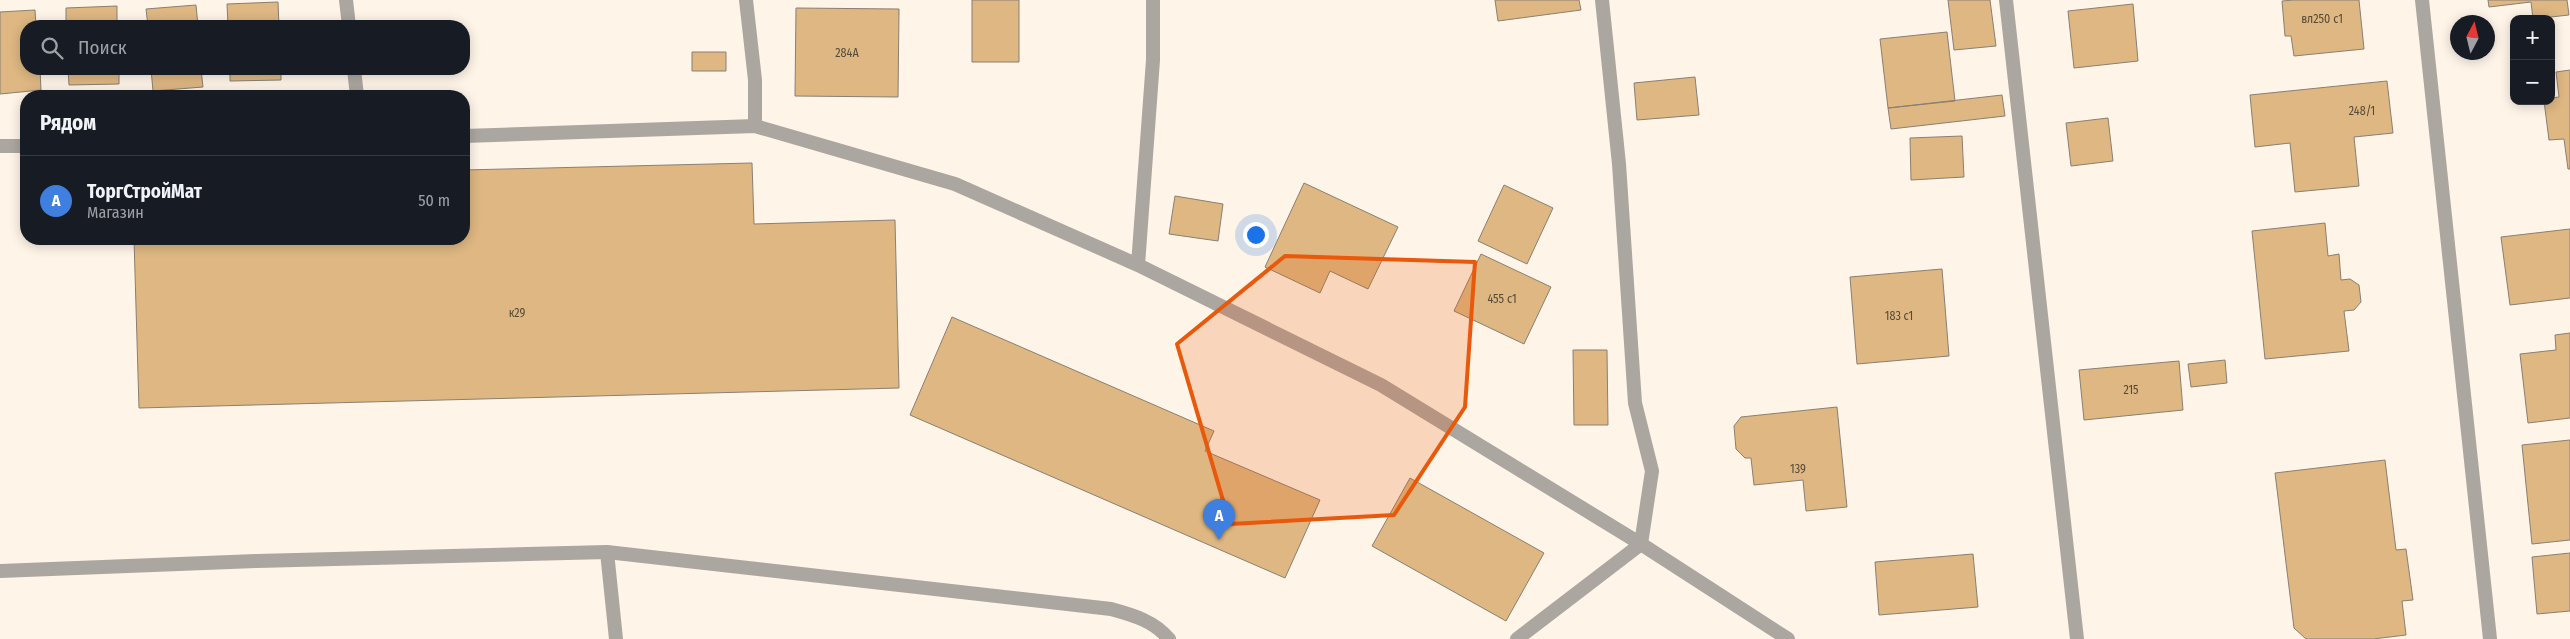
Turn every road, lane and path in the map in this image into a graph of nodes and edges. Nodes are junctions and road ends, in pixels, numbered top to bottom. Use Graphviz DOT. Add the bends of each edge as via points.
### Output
graph roads {
  1 [pos="346,0"];
  2 [pos="746,0"];
  3 [pos="1154,0"];
  4 [pos="1602,0"];
  5 [pos="2006,0"];
  6 [pos="2422,0"];
  7 [pos="348,20"];
  8 [pos="355,75"];
  9 [pos="356,90"];
  10 [pos="755,126"];
  11 [pos="470,136"];
  12 [pos="0,146"];
  13 [pos="20,146"];
  14 [pos="1138,265"];
  15 [pos="1640,544"];
  16 [pos="607,552"];
  17 [pos="0,571"];
  18 [pos="616,639"];
  19 [pos="1169,639"];
  20 [pos="1517,639"];
  21 [pos="1788,639"];
  22 [pos="2077,639"];
  23 [pos="2490,639"];
  1 -- 7 [label="lane"];
  2 -- 10 [label="lane" via="755,80"];
  3 -- 14 [label="lane" via="1153,60"];
  4 -- 15 [label="lane" via="1619,164 1635,403 1652,471"];
  5 -- 22 [label="lane"];
  6 -- 23 [label="lane"];
  8 -- 9 [label="lane"];
  10 -- 11 [label="lane"];
  10 -- 14 [label="lane" via="955,184"];
  12 -- 13 [label="lane"];
  14 -- 15 [label="lane" via="1381,385"];
  15 -- 20 [label="lane"];
  15 -- 21 [label="lane"];
  16 -- 17 [label="lane"];
  16 -- 18 [label="lane"];
  16 -- 19 [label="lane" via="1111,609 1139,616"];
}
